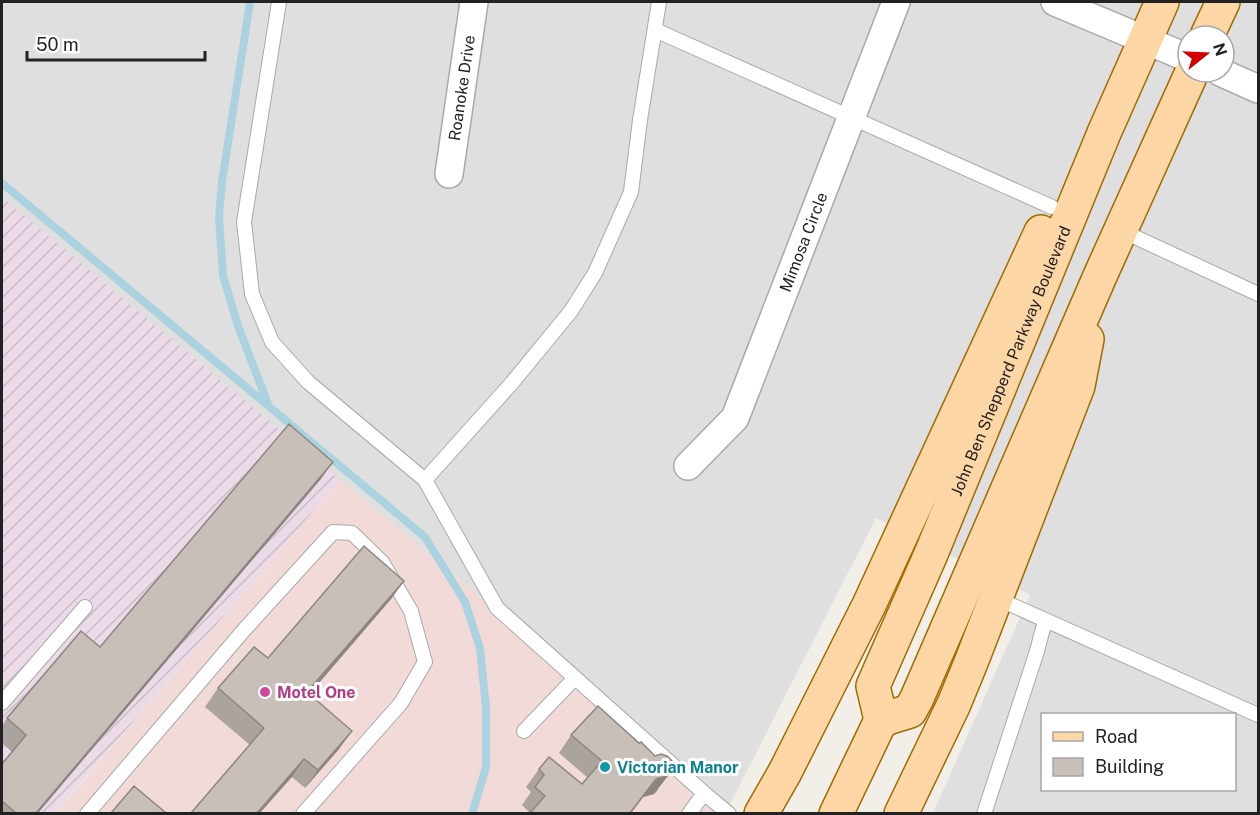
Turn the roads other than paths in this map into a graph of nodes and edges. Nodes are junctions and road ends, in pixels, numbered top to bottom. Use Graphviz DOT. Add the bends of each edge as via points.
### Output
graph roads {
  1 [pos="279,2"];
  2 [pos="474,2"];
  3 [pos="659,2"];
  4 [pos="896,2"];
  5 [pos="1055,2"];
  6 [pos="1162,2"];
  7 [pos="1223,2"];
  8 [pos="1213,24"];
  9 [pos="655,30"];
  10 [pos="1145,40"];
  11 [pos="1176,53"];
  12 [pos="1236,79"];
  13 [pos="1187,84"];
  14 [pos="1258,89"];
  15 [pos="851,118"];
  16 [pos="1104,133"];
  17 [pos="449,174"];
  18 [pos="1052,207"];
  19 [pos="1120,230"];
  20 [pos="1100,276"];
  21 [pos="1258,294"];
  22 [pos="688,466"];
  23 [pos="425,480"];
  24 [pos="996,598"];
  25 [pos="85,607"];
  26 [pos="1045,621"];
  27 [pos="575,678"];
  28 [pos="2,703"];
  29 [pos="1258,715"];
  30 [pos="880,720"];
  31 [pos="524,731"];
  32 [pos="704,793"];
  33 [pos="87,813"];
  34 [pos="303,813"];
  35 [pos="689,813"];
  36 [pos="729,813"];
  37 [pos="761,813"];
  38 [pos="836,813"];
  39 [pos="902,813"];
  40 [pos="984,813"];
  1 -- 23 [label="lane" via="244,222 252,294 272,342 308,382"];
  2 -- 17 [label="street, Roanoke Drive"];
  3 -- 9 [label="lane"];
  4 -- 15 [label="street, Mimosa Circle"];
  5 -- 10 [label="street"];
  6 -- 10 [label="main road, John Ben Shepperd Parkway Boulevard"];
  7 -- 8 [label="main road"];
  9 -- 15 [label="lane"];
  9 -- 23 [label="lane" via="631,192 595,273 571,311"];
  10 -- 11 [label="street"];
  10 -- 16 [label="main road, John Ben Shepperd Parkway Boulevard"];
  12 -- 14 [label="street"];
  13 -- 19 [label="main road"];
  15 -- 18 [label="lane"];
  15 -- 22 [label="street, Mimosa Circle" via="735,418"];
  16 -- 18 [label="main road" via="1069,170"];
  16 -- 30 [label="main road, John Ben Shepperd Parkway Boulevard" via="873,686"];
  18 -- 37 [label="main road" via="869,605"];
  19 -- 20 [label="main road"];
  19 -- 21 [label="lane"];
  20 -- 24 [label="main road" via="1078,386"];
  20 -- 30 [label="main road" via="917,698 910,711"];
  23 -- 27 [label="lane" via="497,608"];
  24 -- 26 [label="lane"];
  24 -- 39 [label="main road" via="954,704"];
  25 -- 28 [label="lane"];
  26 -- 29 [label="lane"];
  26 -- 40 [label="lane"];
  27 -- 31 [label="lane"];
  27 -- 32 [label="lane"];
  30 -- 38 [label="main road"];
  32 -- 35 [label="lane"];
  32 -- 36 [label="lane"];
  33 -- 34 [label="lane" via="333,532 352,533 382,562 411,611 425,662 401,703"];
}
